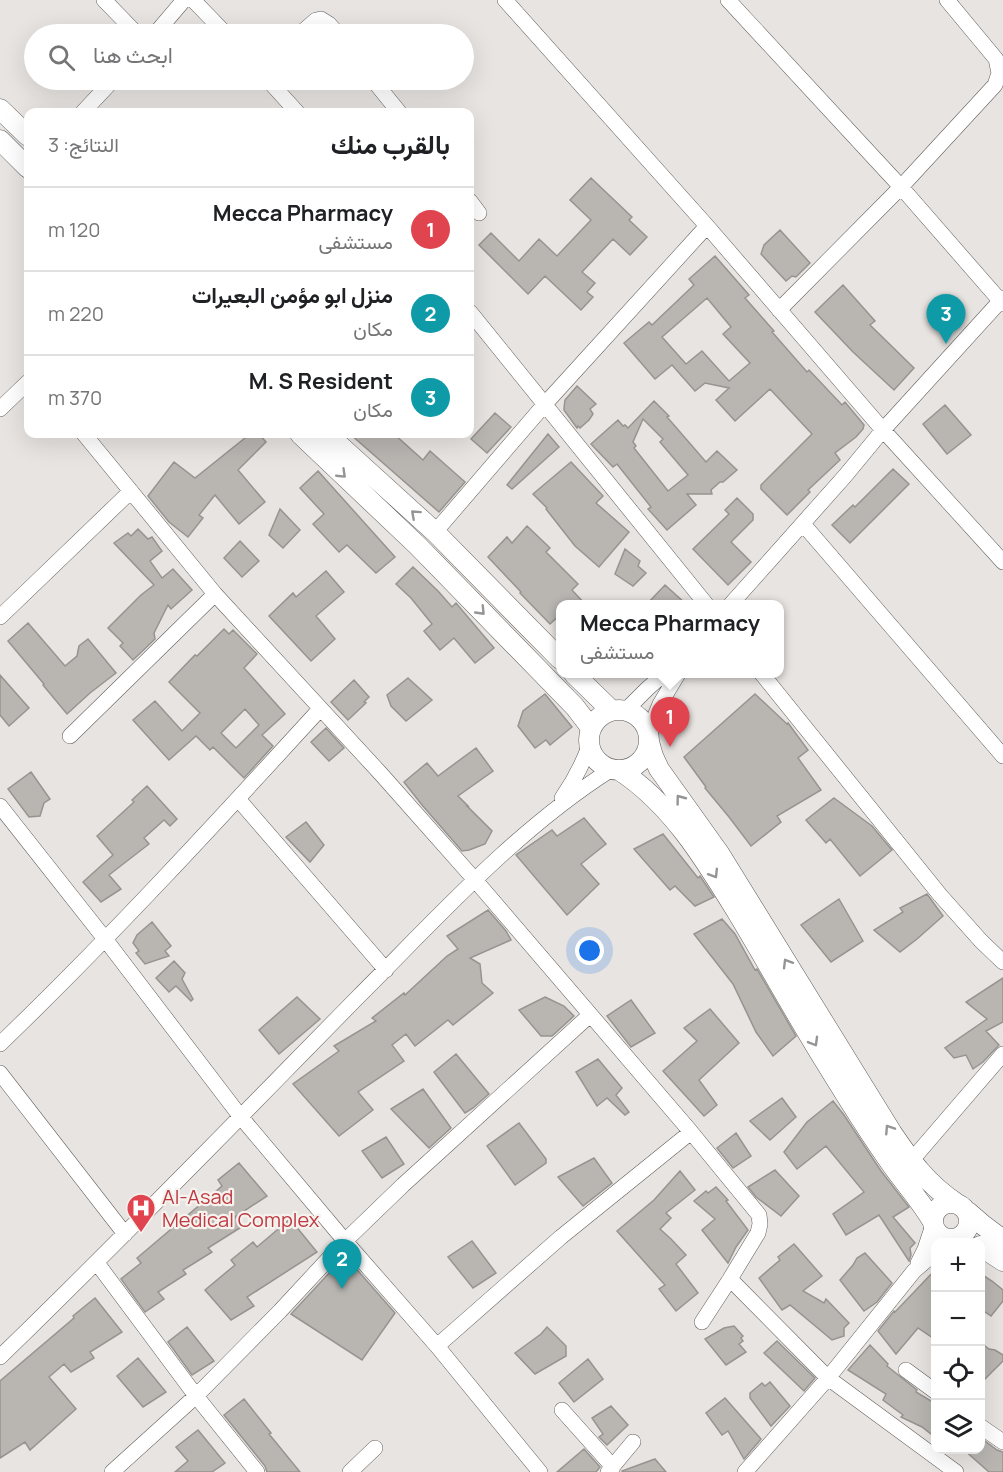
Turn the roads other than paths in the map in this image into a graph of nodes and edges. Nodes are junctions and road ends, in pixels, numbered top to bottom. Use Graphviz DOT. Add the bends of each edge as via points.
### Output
graph roads {
  1 [pos="104,0"];
  2 [pos="184,0"];
  3 [pos="193,0"];
  4 [pos="505,0"];
  5 [pos="728,0"];
  6 [pos="947,0"];
  7 [pos="127,24"];
  8 [pos="163,24"];
  9 [pos="216,24"];
  10 [pos="311,24"];
  11 [pos="329,24"];
  12 [pos="104,90"];
  13 [pos="277,90"];
  14 [pos="381,90"];
  15 [pos="87,108"];
  16 [pos="293,108"];
  17 [pos="396,108"];
  18 [pos="11,121"];
  19 [pos="24,132"];
  20 [pos="0,140"];
  21 [pos="14,161"];
  22 [pos="902,187"];
  23 [pos="707,226"];
  24 [pos="1002,301"];
  25 [pos="779,310"];
  26 [pos="474,317"];
  27 [pos="24,386"];
  28 [pos="544,404"];
  29 [pos="0,409"];
  30 [pos="883,430"];
  31 [pos="87,438"];
  32 [pos="304,438"];
  33 [pos="331,438"];
  34 [pos="130,491"];
  35 [pos="803,524"];
  36 [pos="435,532"];
  37 [pos="1003,562"];
  38 [pos="215,594"];
  39 [pos="703,600"];
  40 [pos="735,600"];
  41 [pos="0,617"];
  42 [pos="556,654"];
  43 [pos="578,678"];
  44 [pos="659,678"];
  45 [pos="676,678"];
  46 [pos="765,678"];
  47 [pos="591,690"];
  48 [pos="575,707"];
  49 [pos="320,709"];
  50 [pos="619,710"];
  51 [pos="70,736"];
  52 [pos="590,737"];
  53 [pos="649,737"];
  54 [pos="1003,756"];
  55 [pos="615,769"];
  56 [pos="659,770"];
  57 [pos="642,787"];
  58 [pos="238,799"];
  59 [pos="0,806"];
  60 [pos="546,816"];
  61 [pos="475,880"];
  62 [pos="105,939"];
  63 [pos="1003,962"];
  64 [pos="386,970"];
  65 [pos="590,1015"];
  66 [pos="0,1044"];
  67 [pos="1002,1058"];
  68 [pos="0,1073"];
  69 [pos="240,1116"];
  70 [pos="691,1132"];
  71 [pos="911,1161"];
  72 [pos="962,1207"];
  73 [pos="933,1224"];
  74 [pos="125,1234"];
  75 [pos="945,1238"];
  76 [pos="961,1238"];
  77 [pos="1003,1239"];
  78 [pos="345,1241"];
  79 [pos="985,1249"];
  80 [pos="931,1256"];
  81 [pos="1003,1261"];
  82 [pos="97,1263"];
  83 [pos="914,1271"];
  84 [pos="730,1279"];
  85 [pos="702,1322"];
  86 [pos="437,1346"];
  87 [pos="0,1357"];
  88 [pos="906,1370"];
  89 [pos="828,1378"];
  90 [pos="931,1388"];
  91 [pos="196,1396"];
  92 [pos="562,1410"];
  93 [pos="985,1429"];
  94 [pos="633,1442"];
  95 [pos="1003,1442"];
  96 [pos="375,1448"];
  97 [pos="610,1469"];
  98 [pos="111,1472"];
  99 [pos="257,1472"];
  100 [pos="350,1472"];
  101 [pos="540,1472"];
  102 [pos="745,1472"];
  103 [pos="956,1472"];
  1 -- 7 [label="street"];
  2 -- 8 [label="street"];
  3 -- 9 [label="street"];
  4 -- 23 [label="street"];
  5 -- 22 [label="street"];
  6 -- 22 [label="street" via="996,59 999,73 995,85"];
  10 -- 11 [label="street" via="321,18"];
  12 -- 15 [label="street"];
  13 -- 16 [label="street"];
  14 -- 17 [label="street"];
  18 -- 19 [label="main road"];
  20 -- 21 [label="main road"];
  22 -- 24 [label="street"];
  22 -- 25 [label="street"];
  23 -- 25 [label="street"];
  23 -- 28 [label="street"];
  24 -- 30 [label="street"];
  25 -- 30 [label="street"];
  26 -- 28 [label="street"];
  27 -- 29 [label="street"];
  28 -- 36 [label="street"];
  28 -- 39 [label="street"];
  30 -- 35 [label="street"];
  30 -- 37 [label="street"];
  31 -- 34 [label="street"];
  32 -- 48 [label="main road, one-way" via="418,546"];
  36 -- 33 [label="main road, one-way"];
  34 -- 38 [label="street"];
  34 -- 41 [label="street"];
  35 -- 40 [label="street"];
  35 -- 54 [label="street"];
  36 -- 42 [label="main road"];
  38 -- 49 [label="street"];
  38 -- 51 [label="street"];
  43 -- 47 [label="main road"];
  44 -- 50 [label="street"];
  45 -- 53 [label="street" via="660,704"];
  46 -- 63 [label="street" via="940,895"];
  47 -- 48 [label="main road" via="590,701"];
  47 -- 50 [label="main road"];
  48 -- 52 [label="main road"];
  49 -- 58 [label="street"];
  49 -- 61 [label="street"];
  50 -- 52 [label="main road" via="596,720"];
  50 -- 53 [label="main road" via="636,714 644,722"];
  52 -- 55 [label="main road" via="597,761"];
  52 -- 60 [label="street" via="572,784"];
  53 -- 55 [label="main road" via="647,750 636,764"];
  53 -- 56 [label="main road"];
  55 -- 57 [label="main road"];
  55 -- 60 [label="street"];
  56 -- 57 [label="main road"];
  71 -- 56 [label="main road, one-way" via="719,853"];
  57 -- 73 [label="main road, one-way" via="706,862 865,1126"];
  58 -- 62 [label="street"];
  58 -- 64 [label="street"];
  59 -- 62 [label="street"];
  60 -- 61 [label="street"];
  61 -- 64 [label="street"];
  61 -- 65 [label="street"];
  62 -- 66 [label="street"];
  62 -- 69 [label="street"];
  64 -- 69 [label="street"];
  65 -- 70 [label="street"];
  65 -- 78 [label="street"];
  67 -- 71 [label="street"];
  68 -- 74 [label="street"];
  69 -- 74 [label="street"];
  69 -- 78 [label="street"];
  70 -- 84 [label="street" via="759,1215 758,1233"];
  70 -- 86 [label="street" via="561,1237"];
  71 -- 72 [label="main road" via="932,1184"];
  72 -- 73 [label="main road" via="949,1202 942,1204"];
  72 -- 76 [label="main road" via="970,1223"];
  72 -- 77 [label="main road"];
  73 -- 75 [label="main road"];
  73 -- 83 [label="street"];
  74 -- 82 [label="street"];
  78 -- 86 [label="street"];
  78 -- 91 [label="street"];
  79 -- 81 [label="main road"];
  80 -- 83 [label="street"];
  82 -- 87 [label="street"];
  82 -- 91 [label="street"];
  83 -- 89 [label="street"];
  84 -- 85 [label="street"];
  84 -- 89 [label="street"];
  86 -- 101 [label="street"];
  88 -- 90 [label="street"];
  89 -- 102 [label="street"];
  89 -- 103 [label="street"];
  91 -- 98 [label="street"];
  91 -- 99 [label="street"];
  92 -- 97 [label="street"];
  93 -- 95 [label="street"];
  94 -- 97 [label="street"];
  96 -- 100 [label="street"];
}
